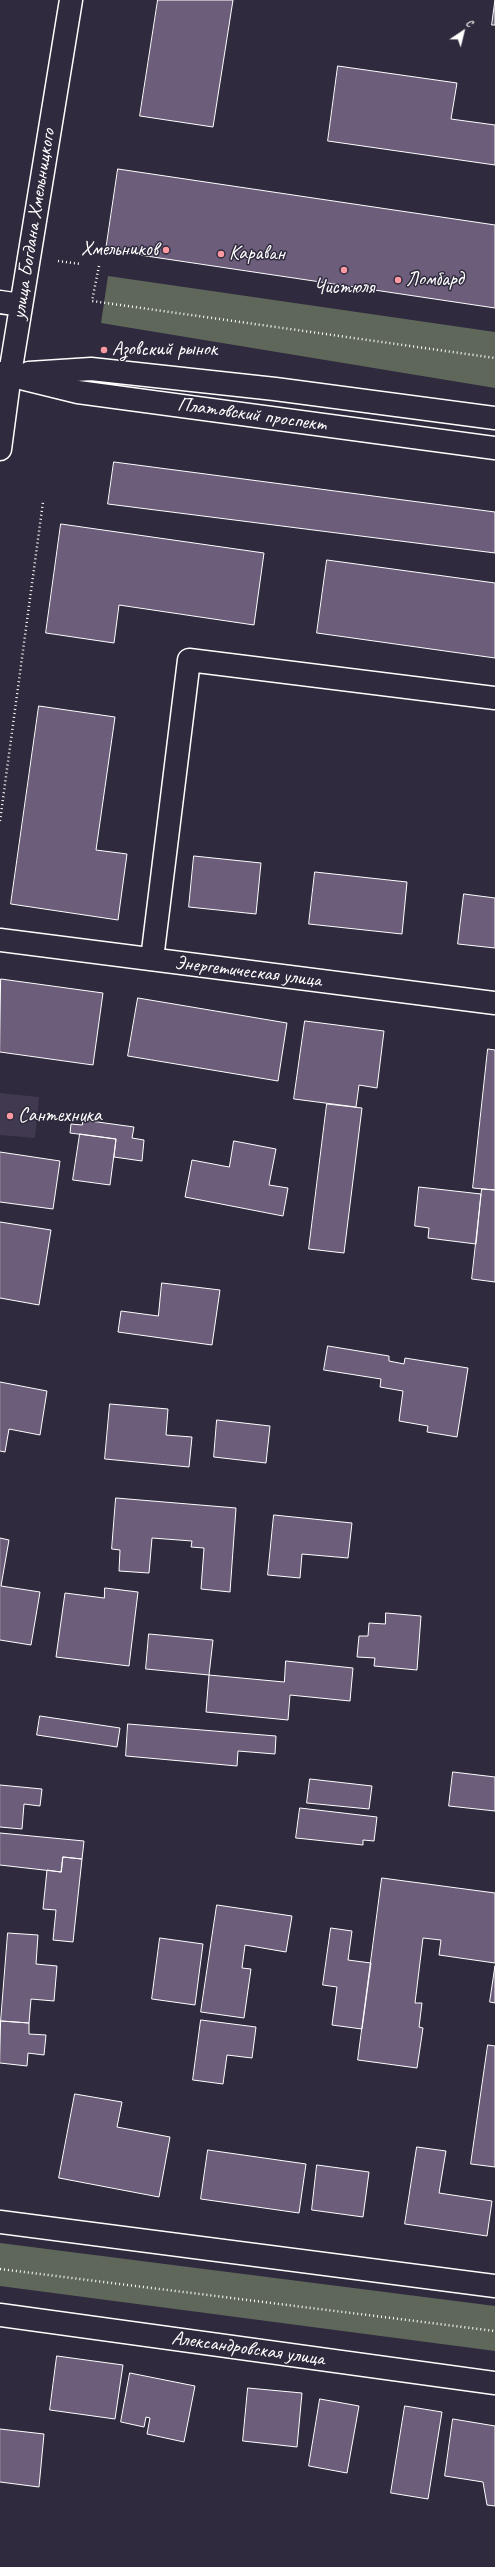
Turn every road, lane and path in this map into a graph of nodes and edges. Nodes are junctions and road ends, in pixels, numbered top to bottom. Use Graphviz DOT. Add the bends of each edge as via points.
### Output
graph roads {
  1 [pos="71,0"];
  2 [pos="99,266"];
  3 [pos="10,303"];
  4 [pos="495,358"];
  5 [pos="3,374"];
  6 [pos="495,418"];
  7 [pos="495,448"];
  8 [pos="0,449"];
  9 [pos="43,502"];
  10 [pos="495,698"];
  11 [pos="0,821"];
  12 [pos="0,940"];
  13 [pos="152,960"];
  14 [pos="495,1004"];
  15 [pos="0,2222"];
  16 [pos="0,2269"];
  17 [pos="495,2286"];
  18 [pos="0,2315"];
  19 [pos="495,2331"];
  20 [pos="495,2383"];
  1 -- 3 [label="street, улица Богдана Хмельницкого"];
  2 -- 4 [label="path" via="92,301"];
  3 -- 5 [label="street, улица Богдана Хмельницкого"];
  5 -- 6 [label="street, Платовский проспект" via="91,369 275,389"];
  5 -- 7 [label="street, Платовский проспект" via="78,392"];
  5 -- 8 [label="street, улица Богдана Хмельницкого"];
  9 -- 11 [label="path"];
  10 -- 13 [label="street" via="189,660"];
  12 -- 13 [label="street, Энергетическая улица"];
  13 -- 14 [label="street, Энергетическая улица"];
  15 -- 17 [label="street"];
  16 -- 19 [label="path"];
  18 -- 20 [label="street, Александровская улица"];
}
